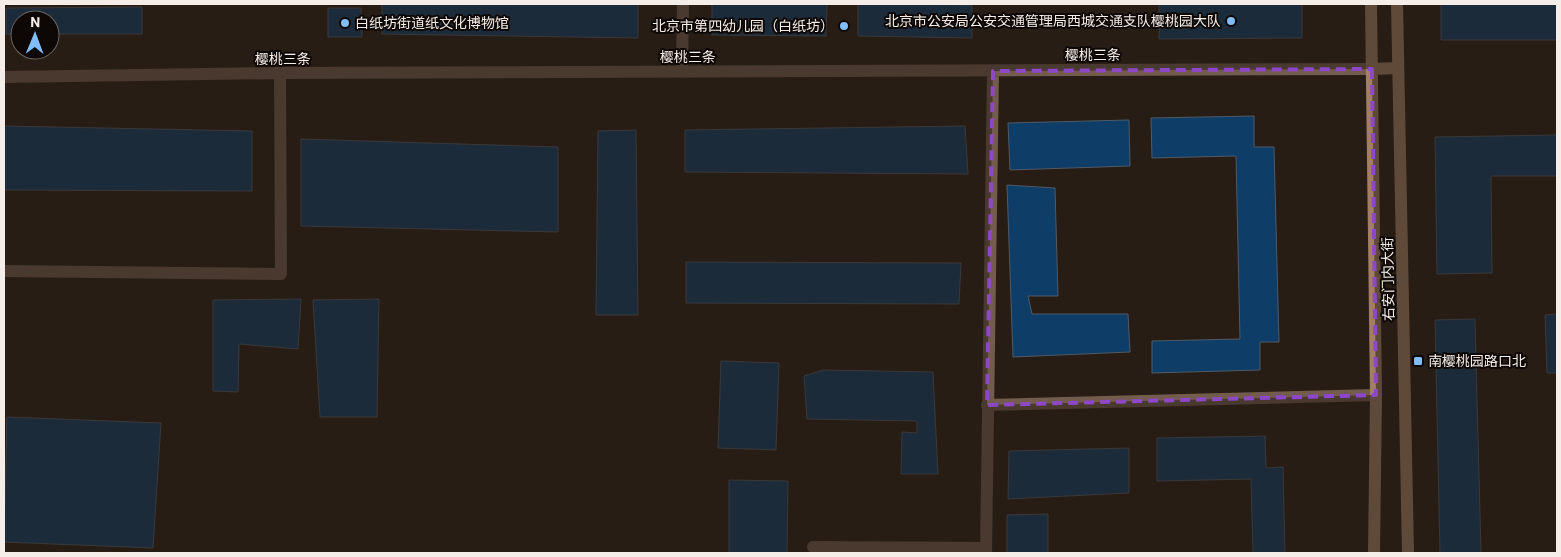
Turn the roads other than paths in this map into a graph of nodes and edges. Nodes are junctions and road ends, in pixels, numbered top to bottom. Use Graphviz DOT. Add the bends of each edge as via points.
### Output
graph roads {
  1 [pos="683,4"];
  2 [pos="1371,4"];
  3 [pos="1397,4"];
  4 [pos="1398,68"];
  5 [pos="1372,69"];
  6 [pos="993,71"];
  7 [pos="682,72"];
  8 [pos="280,73"];
  9 [pos="4,76"];
  10 [pos="4,271"];
  11 [pos="1376,395"];
  12 [pos="987,405"];
  13 [pos="813,547"];
  14 [pos="986,551"];
  15 [pos="1374,553"];
  16 [pos="1408,553"];
  1 -- 7 [label="street"];
  2 -- 5 [label="main road, 右安门内大街"];
  3 -- 4 [label="main road, 右安门内大街"];
  4 -- 5 [label="main road"];
  4 -- 16 [label="main road, 右安门内大街"];
  5 -- 6 [label="street, 樱桃三条"];
  5 -- 11 [label="main road, 右安门内大街"];
  6 -- 7 [label="street, 樱桃三条"];
  6 -- 12 [label="street"];
  7 -- 8 [label="street, 樱桃三条"];
  8 -- 9 [label="street, 樱桃三条"];
  8 -- 10 [label="street" via="281,274"];
  11 -- 12 [label="street"];
  11 -- 15 [label="main road, 右安门内大街"];
  12 -- 14 [label="street"];
  13 -- 14 [label="street"];
}
